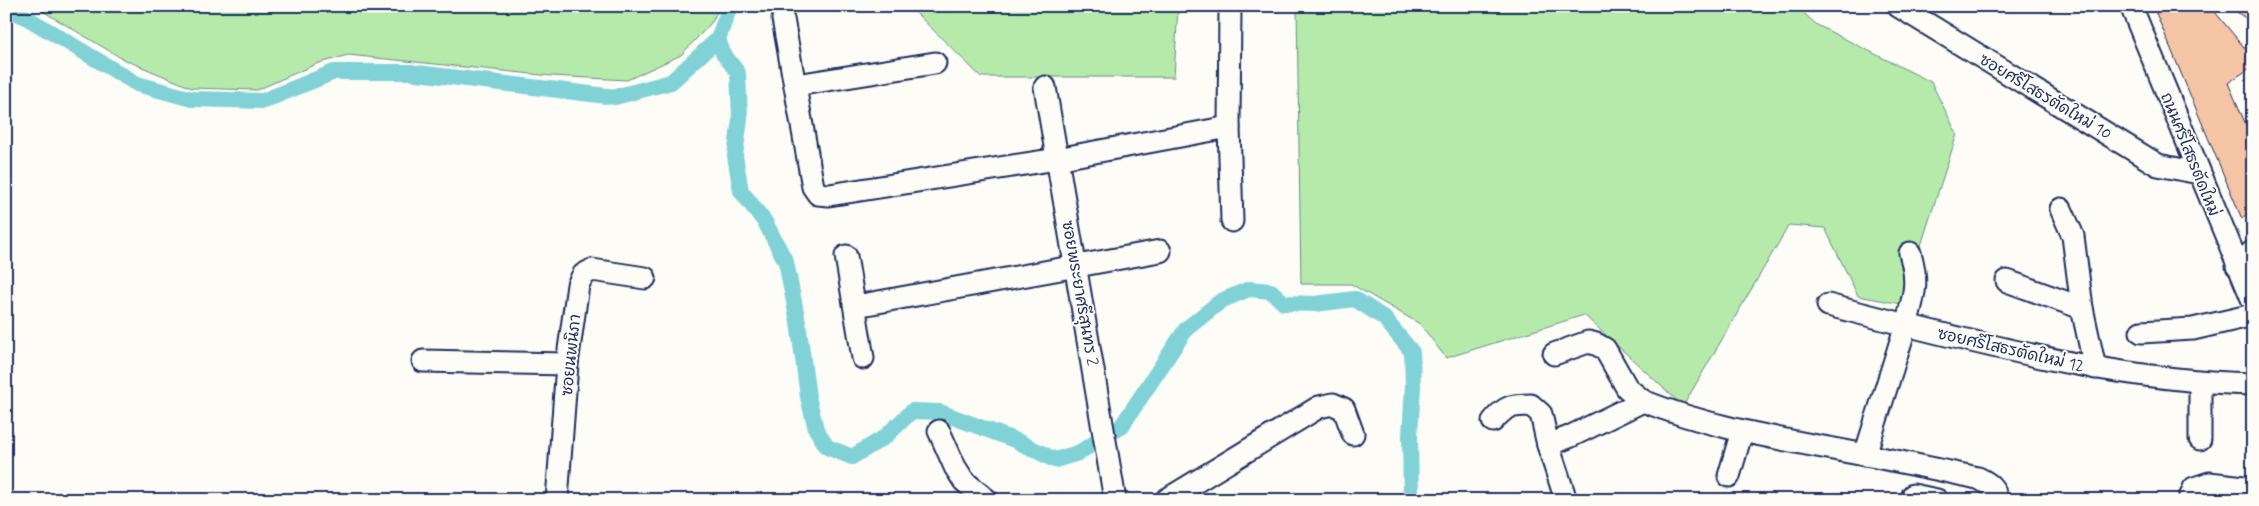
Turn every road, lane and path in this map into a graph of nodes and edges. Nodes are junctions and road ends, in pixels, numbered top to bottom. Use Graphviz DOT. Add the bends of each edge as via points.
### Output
graph roads {
  1 [pos="1230,6"];
  2 [pos="1898,6"];
  3 [pos="2131,6"];
  4 [pos="783,18"];
  5 [pos="935,63"];
  6 [pos="796,85"];
  7 [pos="1045,87"];
  8 [pos="1229,127"];
  9 [pos="1057,159"];
  10 [pos="2199,173"];
  11 [pos="2061,208"];
  12 [pos="1232,220"];
  13 [pos="1160,251"];
  14 [pos="2253,251"];
  15 [pos="1910,253"];
  16 [pos="846,256"];
  17 [pos="1076,266"];
  18 [pos="2237,266"];
  19 [pos="646,278"];
  20 [pos="2007,281"];
  21 [pos="2253,301"];
  22 [pos="1828,305"];
  23 [pos="856,306"];
  24 [pos="2082,308"];
  25 [pos="2253,316"];
  26 [pos="1906,324"];
  27 [pos="2141,332"];
  28 [pos="1554,354"];
  29 [pos="863,358"];
  30 [pos="423,361"];
  31 [pos="567,364"];
  32 [pos="2095,368"];
  33 [pos="2200,382"];
  34 [pos="2253,384"];
  35 [pos="1643,401"];
  36 [pos="1493,421"];
  37 [pos="939,431"];
  38 [pos="1742,431"];
  39 [pos="1353,434"];
  40 [pos="2200,439"];
  41 [pos="1548,445"];
  42 [pos="1865,455"];
  43 [pos="1729,476"];
  44 [pos="2253,488"];
  45 [pos="1913,495"];
  46 [pos="557,500"];
  47 [pos="987,500"];
  48 [pos="1116,500"];
  49 [pos="1166,500"];
  50 [pos="1566,500"];
  51 [pos="1937,500"];
  52 [pos="1996,500"];
  53 [pos="2189,500"];
  1 -- 8 [label="street"];
  2 -- 10 [label="street, ซอยศรีโสธรตัดใหม่ 10" via="2158,165"];
  3 -- 10 [label="street, ถนนศรีโสธรตัดใหม่"];
  4 -- 6 [label="street"];
  5 -- 6 [label="street"];
  6 -- 9 [label="street" via="813,187 818,194 829,195"];
  7 -- 9 [label="street, ซอยพระยาศรีสุนทร 2"];
  8 -- 9 [label="street"];
  8 -- 12 [label="street"];
  9 -- 17 [label="street, ซอยพระยาศรีสุนทร 2"];
  10 -- 18 [label="street, ถนนศรีโสธรตัดใหม่"];
  11 -- 24 [label="street" via="2073,236"];
  13 -- 17 [label="street"];
  14 -- 18 [label="street"];
  15 -- 26 [label="street" via="1916,271 1916,286"];
  16 -- 23 [label="street"];
  17 -- 23 [label="street"];
  17 -- 48 [label="street, ซอยพระยาศรีสุนทร 2"];
  18 -- 21 [label="street, ถนนศรีโสธรตัดใหม่"];
  19 -- 31 [label="street, ซอยนพนิภา" via="592,270 583,275 578,285"];
  20 -- 24 [label="street"];
  22 -- 26 [label="street, ซอยศรีโสธรตัดใหม่ 12"];
  23 -- 29 [label="street"];
  24 -- 32 [label="street"];
  25 -- 27 [label="street" via="2193,329"];
  26 -- 32 [label="street, ซอยศรีโสธรตัดใหม่ 12" via="2049,360"];
  26 -- 42 [label="street"];
  28 -- 35 [label="street" via="1588,342 1596,344 1605,349 1627,388"];
  30 -- 31 [label="street"];
  31 -- 46 [label="street, ซอยนพนิภา"];
  32 -- 33 [label="street, ซอยศรีโสธรตัดใหม่ 12"];
  33 -- 34 [label="street, ซอยศรีโสธรตัดใหม่ 12"];
  33 -- 40 [label="street"];
  35 -- 38 [label="street" via="1686,417"];
  35 -- 41 [label="street"];
  36 -- 41 [label="street" via="1502,410 1531,405 1541,414"];
  37 -- 47 [label="street" via="964,481"];
  38 -- 42 [label="street"];
  38 -- 43 [label="street"];
  39 -- 49 [label="street" via="1344,410 1333,404 1319,407"];
  41 -- 50 [label="street"];
  42 -- 52 [label="street" via="1978,478 1991,485"];
  44 -- 53 [label="street" via="2209,483 2194,488"];
  45 -- 51 [label="street"];
}
